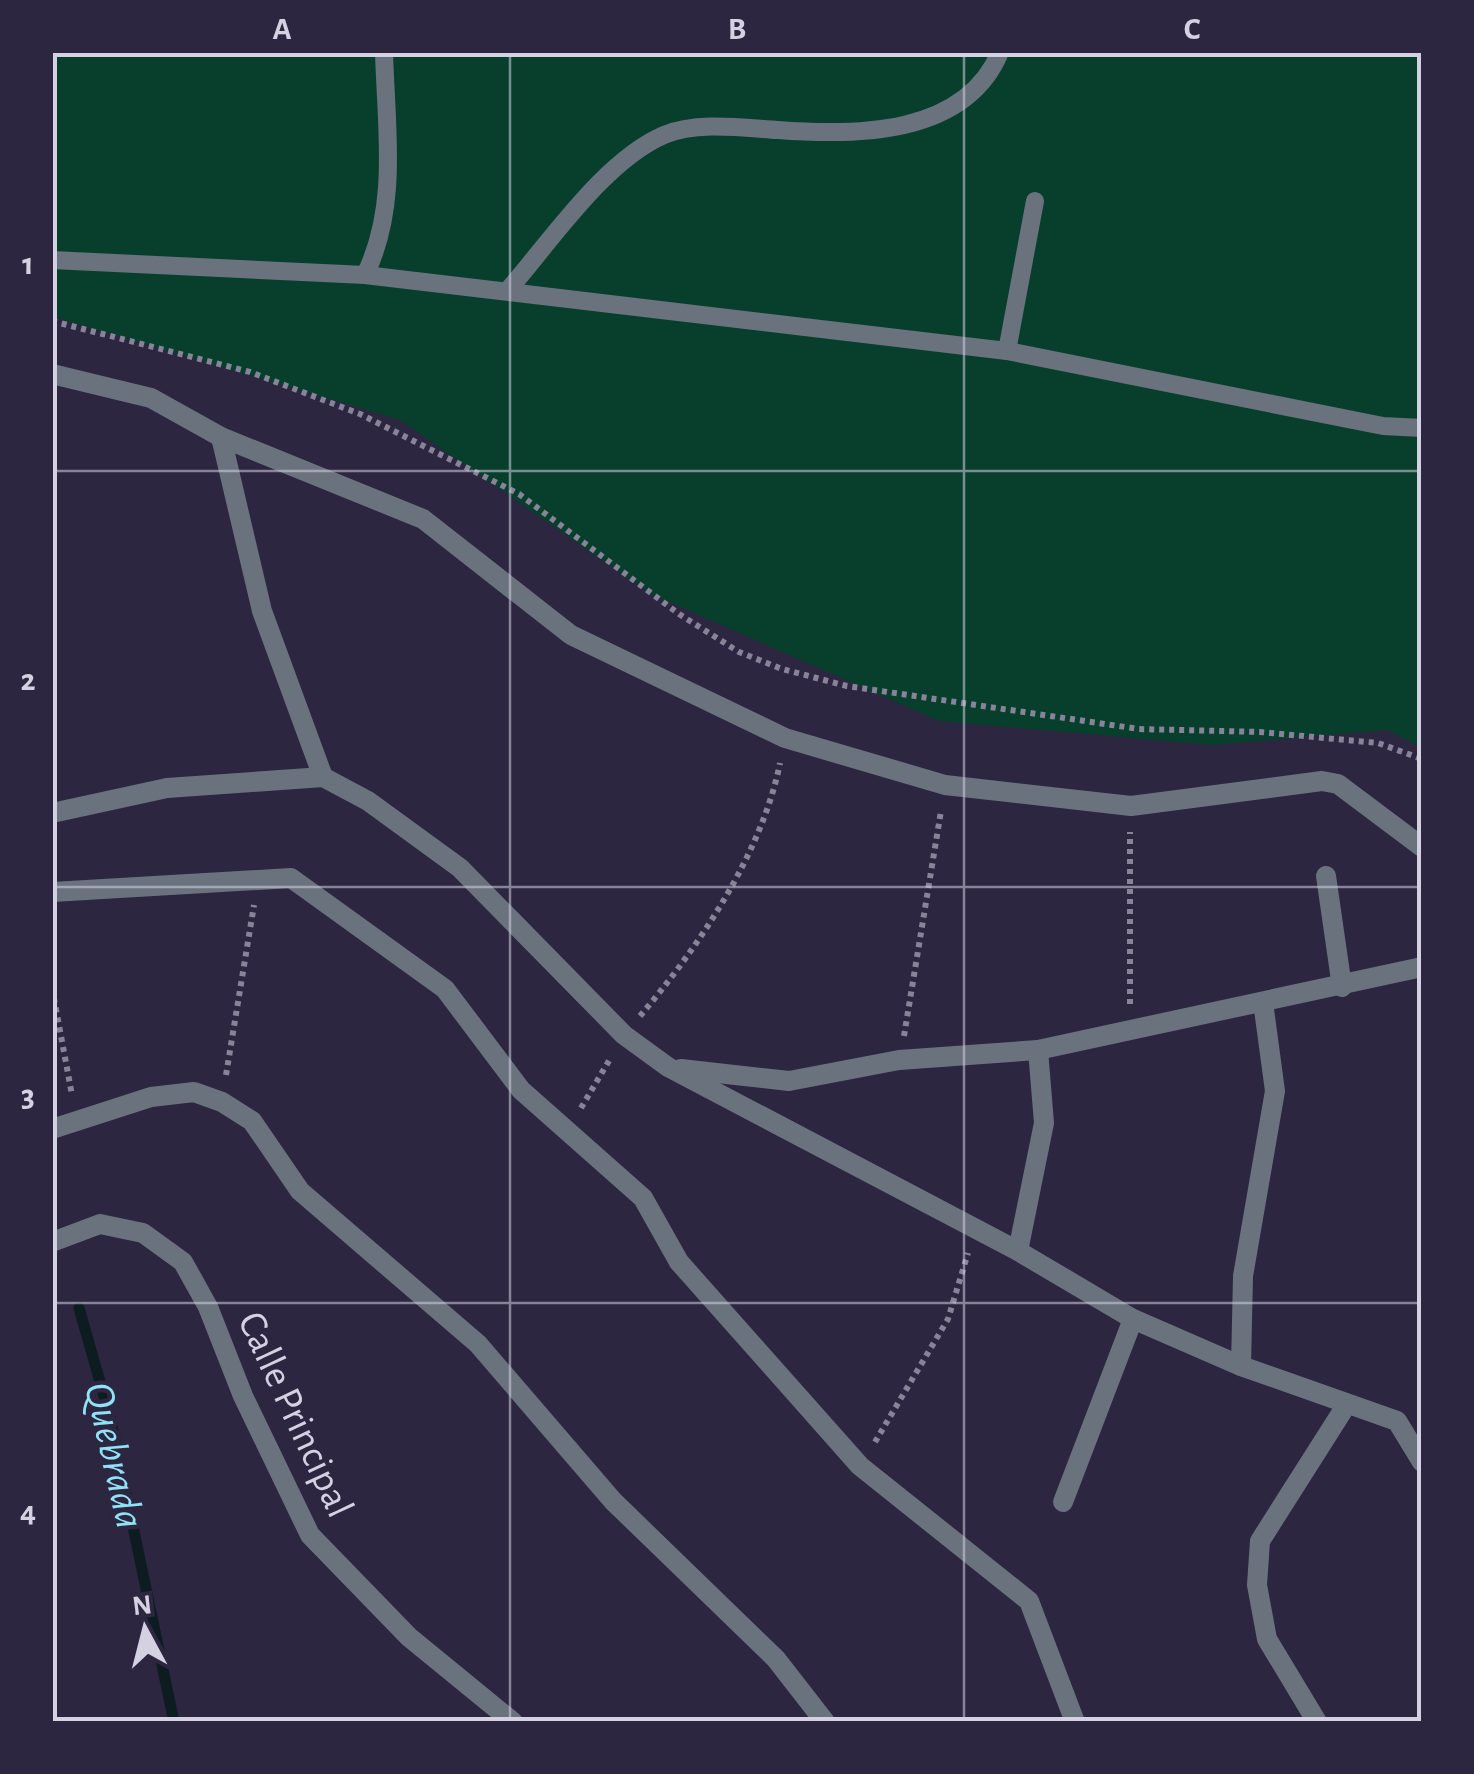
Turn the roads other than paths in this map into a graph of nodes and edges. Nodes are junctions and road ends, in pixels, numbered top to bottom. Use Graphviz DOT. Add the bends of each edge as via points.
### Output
graph roads {
  1 [pos="384,52"];
  2 [pos="1000,52"];
  3 [pos="1034,201"];
  4 [pos="52,260"];
  5 [pos="365,275"];
  6 [pos="508,290"];
  7 [pos="1007,351"];
  8 [pos="52,374"];
  9 [pos="1422,428"];
  10 [pos="221,437"];
  11 [pos="323,778"];
  12 [pos="53,812"];
  13 [pos="1422,847"];
  14 [pos="1326,876"];
  15 [pos="52,892"];
  16 [pos="1422,967"];
  17 [pos="1342,987"];
  18 [pos="1262,1002"];
  19 [pos="1038,1050"];
  20 [pos="668,1068"];
  21 [pos="52,1129"];
  22 [pos="52,1242"];
  23 [pos="1018,1252"];
  24 [pos="1133,1318"];
  25 [pos="1241,1366"];
  26 [pos="1348,1404"];
  27 [pos="1422,1462"];
  28 [pos="1064,1502"];
  29 [pos="513,1722"];
  30 [pos="825,1722"];
  31 [pos="1075,1722"];
  32 [pos="1318,1722"];
  1 -- 5 [label="lane" via="388,194 380,244"];
  2 -- 6 [label="lane" via="975,95 918,123 824,134 726,127 669,132 630,152"];
  3 -- 7 [label="lane"];
  4 -- 5 [label="lane"];
  5 -- 6 [label="lane"];
  6 -- 7 [label="lane"];
  7 -- 9 [label="lane" via="1383,426"];
  8 -- 10 [label="street" via="150,398"];
  10 -- 11 [label="street" via="262,611"];
  10 -- 13 [label="street" via="423,519 571,635 785,738 945,786 1131,806 1322,781 1338,784"];
  11 -- 12 [label="street" via="167,788"];
  11 -- 20 [label="street" via="368,801 460,868 624,1035"];
  14 -- 17 [label="street"];
  15 -- 31 [label="street" via="290,878 444,990 521,1090 643,1198 679,1262 860,1466 1030,1601"];
  16 -- 17 [label="street"];
  17 -- 18 [label="street"];
  18 -- 19 [label="street"];
  18 -- 25 [label="street" via="1274,1091 1243,1276"];
  19 -- 20 [label="street" via="899,1060 789,1081"];
  19 -- 23 [label="street" via="1044,1123"];
  20 -- 23 [label="street"];
  21 -- 30 [label="street" via="151,1097 194,1092 252,1121 300,1191 478,1344 613,1501 776,1659"];
  22 -- 29 [label="street, Calle Principal" via="100,1224 143,1233 183,1262 310,1535 409,1637"];
  23 -- 24 [label="street"];
  24 -- 25 [label="street"];
  24 -- 28 [label="street"];
  25 -- 26 [label="street"];
  26 -- 27 [label="street" via="1397,1421"];
  26 -- 32 [label="street" via="1260,1541 1257,1585 1267,1639"];
}
